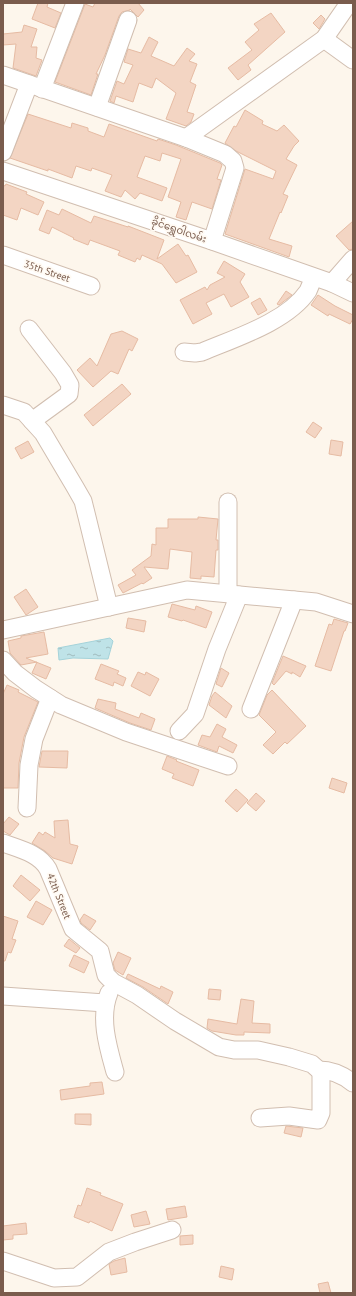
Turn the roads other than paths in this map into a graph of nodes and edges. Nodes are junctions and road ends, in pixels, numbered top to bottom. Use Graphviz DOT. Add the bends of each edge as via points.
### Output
graph roads {
  1 [pos="75,3"];
  2 [pos="349,3"];
  3 [pos="128,20"];
  4 [pos="324,39"];
  5 [pos="353,60"];
  6 [pos="3,75"];
  7 [pos="36,86"];
  8 [pos="97,107"];
  9 [pos="186,138"];
  10 [pos="3,152"];
  11 [pos="3,171"];
  12 [pos="212,241"];
  13 [pos="3,255"];
  14 [pos="353,259"];
  15 [pos="313,277"];
  16 [pos="332,283"];
  17 [pos="91,286"];
  18 [pos="353,293"];
  19 [pos="29,329"];
  20 [pos="184,352"];
  21 [pos="3,405"];
  22 [pos="32,421"];
  23 [pos="228,502"];
  24 [pos="234,594"];
  25 [pos="294,600"];
  26 [pos="109,607"];
  27 [pos="353,614"];
  28 [pos="3,630"];
  29 [pos="3,660"];
  30 [pos="50,698"];
  31 [pos="251,710"];
  32 [pos="179,732"];
  33 [pos="228,766"];
  34 [pos="27,808"];
  35 [pos="3,842"];
  36 [pos="113,982"];
  37 [pos="3,996"];
  38 [pos="105,1003"];
  39 [pos="319,1070"];
  40 [pos="115,1072"];
  41 [pos="353,1083"];
  42 [pos="260,1118"];
  43 [pos="172,1230"];
  44 [pos="3,1262"];
  1 -- 7 [label="street"];
  2 -- 4 [label="street"];
  3 -- 8 [label="street"];
  4 -- 5 [label="street"];
  4 -- 9 [label="street"];
  6 -- 7 [label="street"];
  7 -- 8 [label="street"];
  7 -- 10 [label="street"];
  8 -- 9 [label="street"];
  9 -- 12 [label="street" via="225,154 233,161 235,168"];
  11 -- 12 [label="street, ခိုင်ရွှေဝါလမ်း"];
  12 -- 15 [label="street, ခိုင်ရွှေဝါလမ်း"];
  13 -- 17 [label="street, 35th Street"];
  14 -- 16 [label="street"];
  15 -- 16 [label="street, ခိုင်ရွှေဝါလမ်း"];
  15 -- 20 [label="street" via="308,290 282,316 202,352"];
  16 -- 18 [label="street, ခိုင်ရွှေဝါလမ်း"];
  19 -- 22 [label="street" via="70,385 69,394"];
  21 -- 22 [label="street" via="24,412"];
  22 -- 26 [label="street" via="43,432 83,502"];
  23 -- 24 [label="street"];
  24 -- 25 [label="street"];
  24 -- 26 [label="street" via="187,590"];
  24 -- 32 [label="street" via="195,714"];
  25 -- 27 [label="street" via="316,602"];
  25 -- 31 [label="street"];
  26 -- 28 [label="street"];
  29 -- 30 [label="street" via="15,673"];
  30 -- 33 [label="street" via="126,732"];
  30 -- 34 [label="street" via="34,739 29,765"];
  35 -- 36 [label="street, 42th Street" via="44,862 73,929 100,951 106,975"];
  36 -- 38 [label="street"];
  36 -- 39 [label="street" via="219,1047 258,1050 289,1057 312,1064"];
  37 -- 38 [label="street"];
  38 -- 40 [label="street" via="108,1047"];
  39 -- 41 [label="street" via="328,1070 346,1077"];
  39 -- 42 [label="street" via="321,1113 318,1120 289,1116"];
  43 -- 44 [label="street" via="109,1252 77,1277 54,1278"];
}
